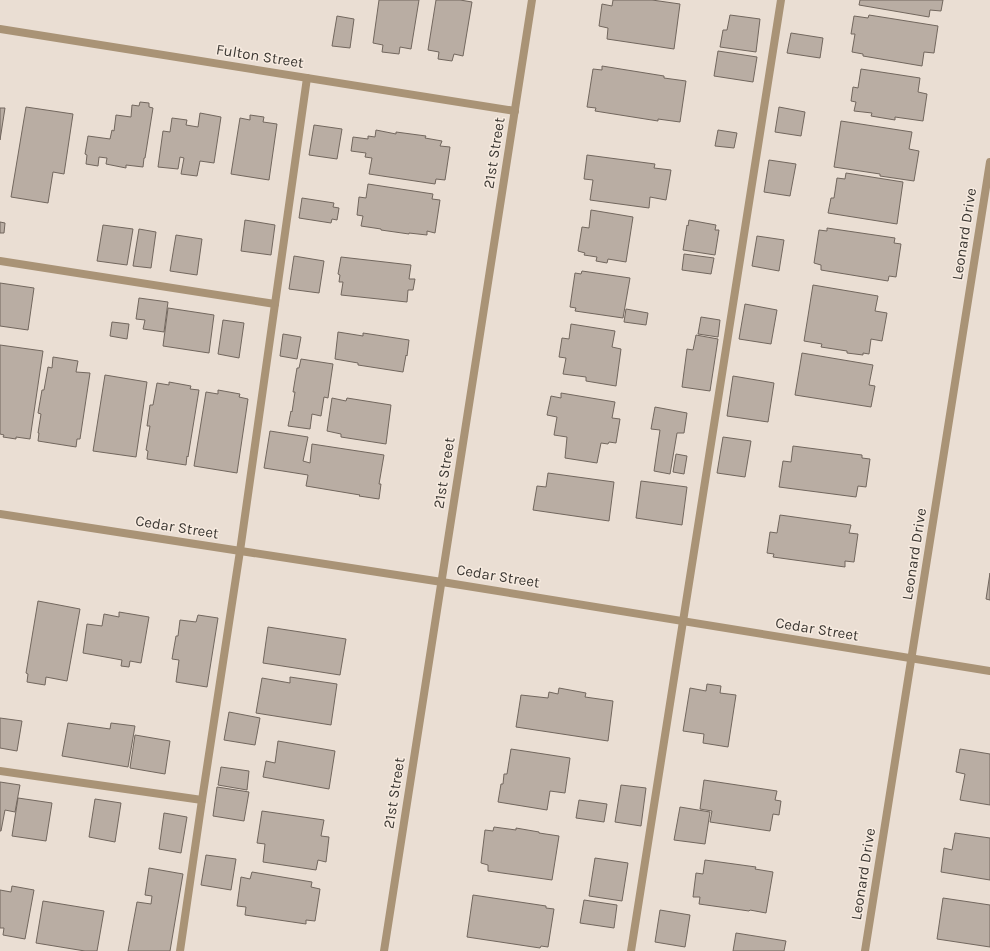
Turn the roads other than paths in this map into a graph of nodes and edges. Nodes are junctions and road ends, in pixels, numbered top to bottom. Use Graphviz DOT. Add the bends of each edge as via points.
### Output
graph roads {
  1 [pos="532,0"];
  2 [pos="781,0"];
  3 [pos="0,29"];
  4 [pos="307,78"];
  5 [pos="515,111"];
  6 [pos="990,162"];
  7 [pos="0,261"];
  8 [pos="275,304"];
  9 [pos="0,514"];
  10 [pos="240,551"];
  11 [pos="442,582"];
  12 [pos="683,621"];
  13 [pos="912,658"];
  14 [pos="990,671"];
  15 [pos="0,771"];
  16 [pos="202,800"];
  17 [pos="180,951"];
  18 [pos="384,951"];
  19 [pos="631,951"];
  20 [pos="865,951"];
  1 -- 5 [label="street, 21st Street"];
  2 -- 12 [label="street"];
  3 -- 4 [label="street, Fulton Street"];
  4 -- 5 [label="street, Fulton Street"];
  4 -- 8 [label="street"];
  5 -- 11 [label="street, 21st Street"];
  6 -- 13 [label="street, Leonard Drive"];
  7 -- 8 [label="street"];
  8 -- 10 [label="street"];
  9 -- 10 [label="street, Cedar Street"];
  10 -- 11 [label="street, Cedar Street"];
  10 -- 16 [label="street"];
  11 -- 12 [label="street, Cedar Street"];
  11 -- 18 [label="street, 21st Street"];
  12 -- 13 [label="street, Cedar Street"];
  12 -- 19 [label="street"];
  13 -- 14 [label="street, Cedar Street"];
  13 -- 20 [label="street, Leonard Drive"];
  15 -- 16 [label="street"];
  16 -- 17 [label="street"];
}
